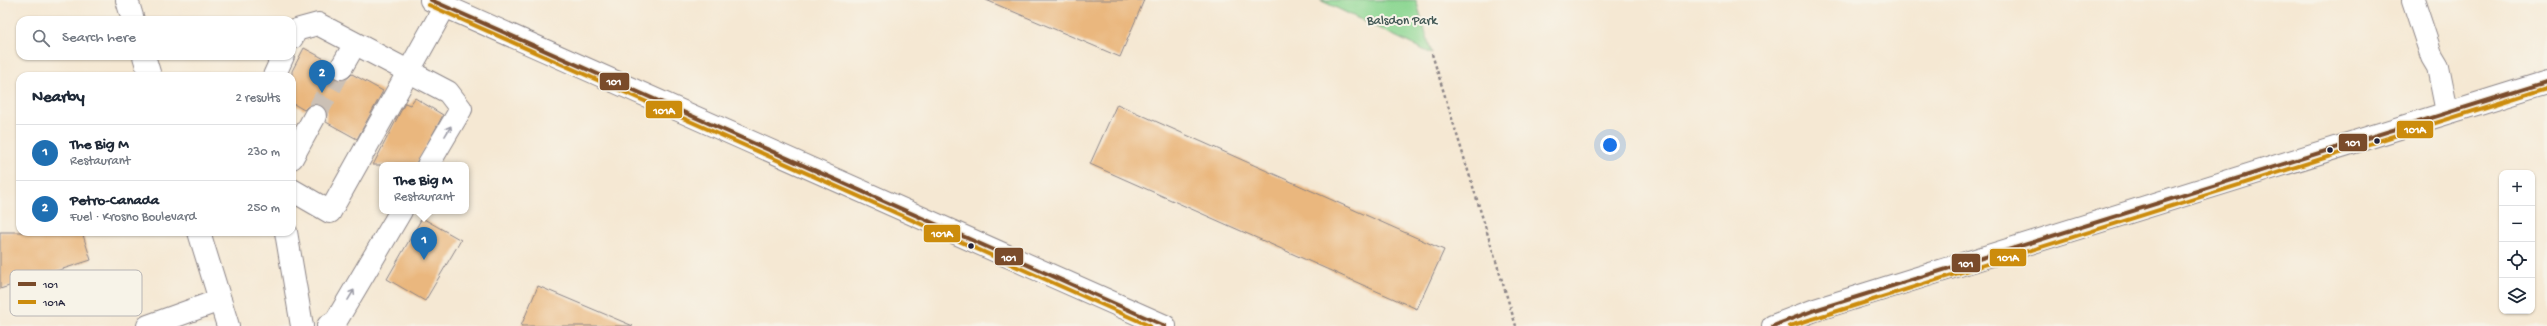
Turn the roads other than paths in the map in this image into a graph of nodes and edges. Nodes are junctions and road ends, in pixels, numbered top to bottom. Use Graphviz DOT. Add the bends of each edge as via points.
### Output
graph roads {
  1 [pos="127,0"];
  2 [pos="2413,0"];
  3 [pos="438,3"];
  4 [pos="132,16"];
  5 [pos="296,30"];
  6 [pos="356,44"];
  7 [pos="145,60"];
  8 [pos="281,60"];
  9 [pos="341,68"];
  10 [pos="149,72"];
  11 [pos="276,72"];
  12 [pos="409,72"];
  13 [pos="2547,82"];
  14 [pos="2447,112"];
  15 [pos="315,116"];
  16 [pos="296,151"];
  17 [pos="430,162"];
  18 [pos="296,192"];
  19 [pos="399,214"];
  20 [pos="200,236"];
  21 [pos="287,236"];
  22 [pos="220,300"];
  23 [pos="1818,318"];
  24 [pos="148,326"];
  25 [pos="228,326"];
  26 [pos="302,326"];
  27 [pos="328,326"];
  28 [pos="1165,326"];
  29 [pos="1773,326"];
  1 -- 4 [label="street"];
  2 -- 14 [label="street" via="2432,57 2438,67"];
  3 -- 12 [label="street"];
  3 -- 28 [label="street"];
  5 -- 6 [label="street" via="318,24"];
  6 -- 9 [label="street"];
  6 -- 12 [label="street"];
  7 -- 10 [label="street"];
  8 -- 11 [label="street"];
  17 -- 12 [label="street, one-way" via="461,109 448,92"];
  12 -- 18 [label="street" via="330,212"];
  13 -- 14 [label="street"];
  14 -- 23 [label="street"];
  15 -- 16 [label="street"];
  27 -- 19 [label="street, one-way" via="336,321"];
  20 -- 22 [label="street"];
  21 -- 26 [label="street"];
  22 -- 24 [label="street"];
  22 -- 25 [label="street"];
  23 -- 29 [label="street"];
}
